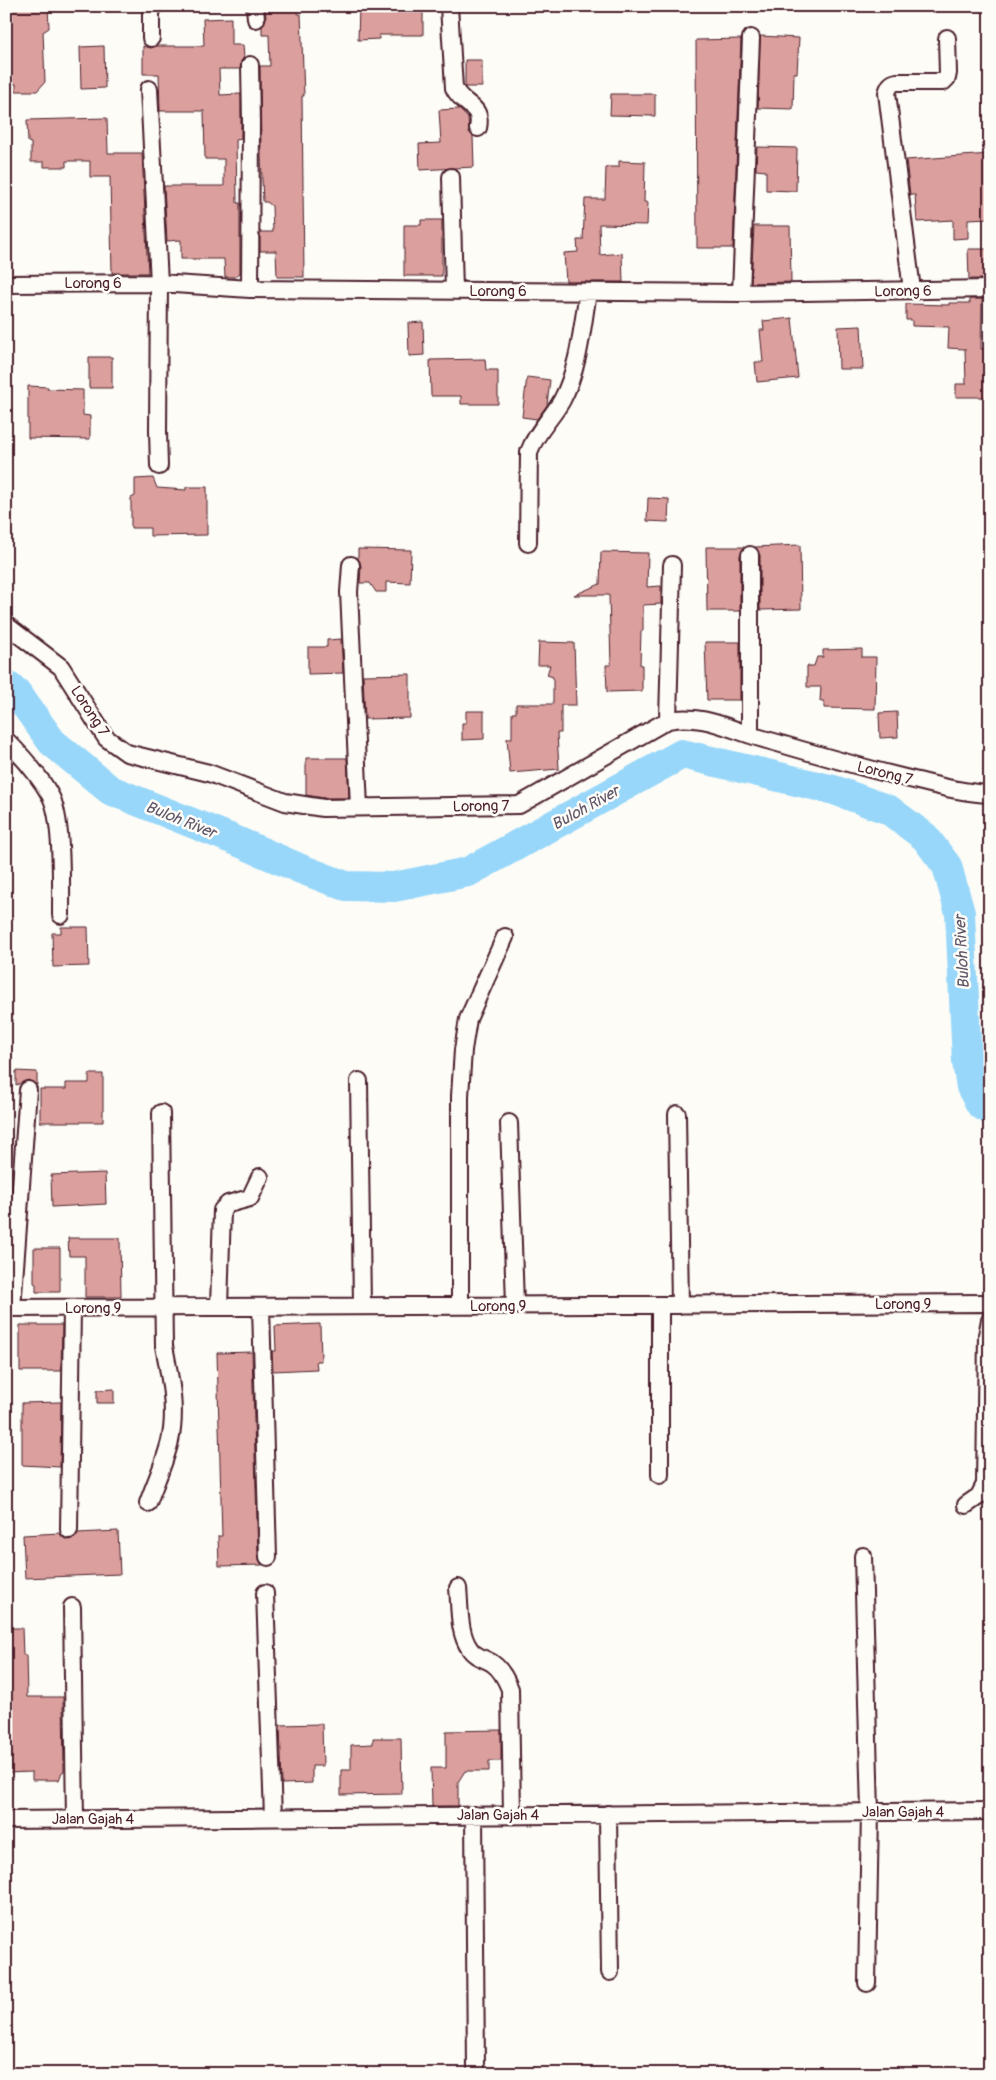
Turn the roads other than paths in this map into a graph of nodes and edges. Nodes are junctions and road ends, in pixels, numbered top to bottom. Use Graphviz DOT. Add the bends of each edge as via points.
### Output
graph roads {
  1 [pos="151,6"];
  2 [pos="449,6"];
  3 [pos="151,38"];
  4 [pos="751,38"];
  5 [pos="947,38"];
  6 [pos="250,65"];
  7 [pos="149,89"];
  8 [pos="478,128"];
  9 [pos="451,177"];
  10 [pos="159,283"];
  11 [pos="6,284"];
  12 [pos="250,289"];
  13 [pos="990,289"];
  14 [pos="912,290"];
  15 [pos="454,291"];
  16 [pos="588,292"];
  17 [pos="741,294"];
  18 [pos="159,466"];
  19 [pos="528,543"];
  20 [pos="750,555"];
  21 [pos="351,565"];
  22 [pos="672,565"];
  23 [pos="6,625"];
  24 [pos="668,720"];
  25 [pos="750,735"];
  26 [pos="6,740"];
  27 [pos="990,794"];
  28 [pos="359,807"];
  29 [pos="61,915"];
  30 [pos="505,937"];
  31 [pos="358,1081"];
  32 [pos="28,1090"];
  33 [pos="161,1113"];
  34 [pos="677,1114"];
  35 [pos="508,1123"];
  36 [pos="260,1177"];
  37 [pos="990,1303"];
  38 [pos="660,1305"];
  39 [pos="680,1305"];
  40 [pos="362,1306"];
  41 [pos="460,1306"];
  42 [pos="515,1306"];
  43 [pos="164,1307"];
  44 [pos="220,1307"];
  45 [pos="261,1307"];
  46 [pos="9,1308"];
  47 [pos="72,1308"];
  48 [pos="990,1320"];
  49 [pos="660,1475"];
  50 [pos="148,1503"];
  51 [pos="966,1505"];
  52 [pos="69,1530"];
  53 [pos="864,1556"];
  54 [pos="268,1557"];
  55 [pos="458,1588"];
  56 [pos="265,1592"];
  57 [pos="72,1607"];
  58 [pos="990,1811"];
  59 [pos="870,1812"];
  60 [pos="608,1814"];
  61 [pos="512,1815"];
  62 [pos="474,1816"];
  63 [pos="273,1817"];
  64 [pos="76,1819"];
  65 [pos="6,1820"];
  66 [pos="610,1972"];
  67 [pos="867,1983"];
  68 [pos="476,2069"];
  1 -- 3 [label="street"];
  2 -- 8 [label="street" via="454,88 458,98 476,109 480,119"];
  4 -- 17 [label="street"];
  5 -- 14 [label="street" via="948,73 943,82 897,82 888,87 887,93"];
  6 -- 12 [label="street"];
  7 -- 10 [label="street"];
  9 -- 15 [label="street"];
  10 -- 11 [label="street, Lorong 6"];
  10 -- 12 [label="street, Lorong 6"];
  10 -- 18 [label="street"];
  12 -- 15 [label="street, Lorong 6"];
  13 -- 14 [label="street, Lorong 6"];
  14 -- 17 [label="street, Lorong 6"];
  15 -- 16 [label="street, Lorong 6"];
  16 -- 17 [label="street, Lorong 6"];
  16 -- 19 [label="street" via="578,353 568,385 529,452"];
  20 -- 25 [label="street"];
  21 -- 28 [label="street" via="349,592"];
  22 -- 24 [label="street"];
  23 -- 28 [label="street, Lorong 7" via="61,667 106,738 127,753 209,773 285,802 323,808"];
  24 -- 25 [label="street, Lorong 7" via="701,718"];
  24 -- 28 [label="street, Lorong 7" via="519,805"];
  25 -- 27 [label="street, Lorong 7" via="885,774"];
  26 -- 29 [label="street" via="51,796 60,862"];
  30 -- 41 [label="street" via="468,1019 463,1050"];
  31 -- 40 [label="street"];
  32 -- 46 [label="street"];
  33 -- 43 [label="street"];
  34 -- 39 [label="street"];
  35 -- 42 [label="street"];
  36 -- 44 [label="street" via="250,1198 228,1204 222,1210"];
  37 -- 39 [label="street, Lorong 9"];
  38 -- 39 [label="street, Lorong 9"];
  38 -- 42 [label="street, Lorong 9"];
  38 -- 49 [label="street"];
  40 -- 41 [label="street, Lorong 9"];
  40 -- 45 [label="street, Lorong 9"];
  41 -- 42 [label="street, Lorong 9"];
  43 -- 44 [label="street, Lorong 9"];
  43 -- 47 [label="street, Lorong 9"];
  43 -- 50 [label="street" via="164,1346 173,1412 170,1441"];
  44 -- 45 [label="street, Lorong 9"];
  45 -- 54 [label="street"];
  46 -- 47 [label="street, Lorong 9"];
  47 -- 52 [label="street"];
  48 -- 51 [label="street" via="987,1335 985,1484 978,1496"];
  53 -- 59 [label="street"];
  55 -- 61 [label="street" via="461,1625 469,1648 493,1664 510,1688"];
  56 -- 63 [label="street"];
  57 -- 64 [label="street"];
  58 -- 59 [label="street, Jalan Gajah 4"];
  59 -- 60 [label="street, Jalan Gajah 4"];
  59 -- 67 [label="street"];
  60 -- 61 [label="street, Jalan Gajah 4"];
  60 -- 66 [label="street"];
  61 -- 62 [label="street, Jalan Gajah 4"];
  62 -- 63 [label="street, Jalan Gajah 4"];
  62 -- 68 [label="street"];
  63 -- 64 [label="street, Jalan Gajah 4"];
  64 -- 65 [label="street, Jalan Gajah 4"];
}
